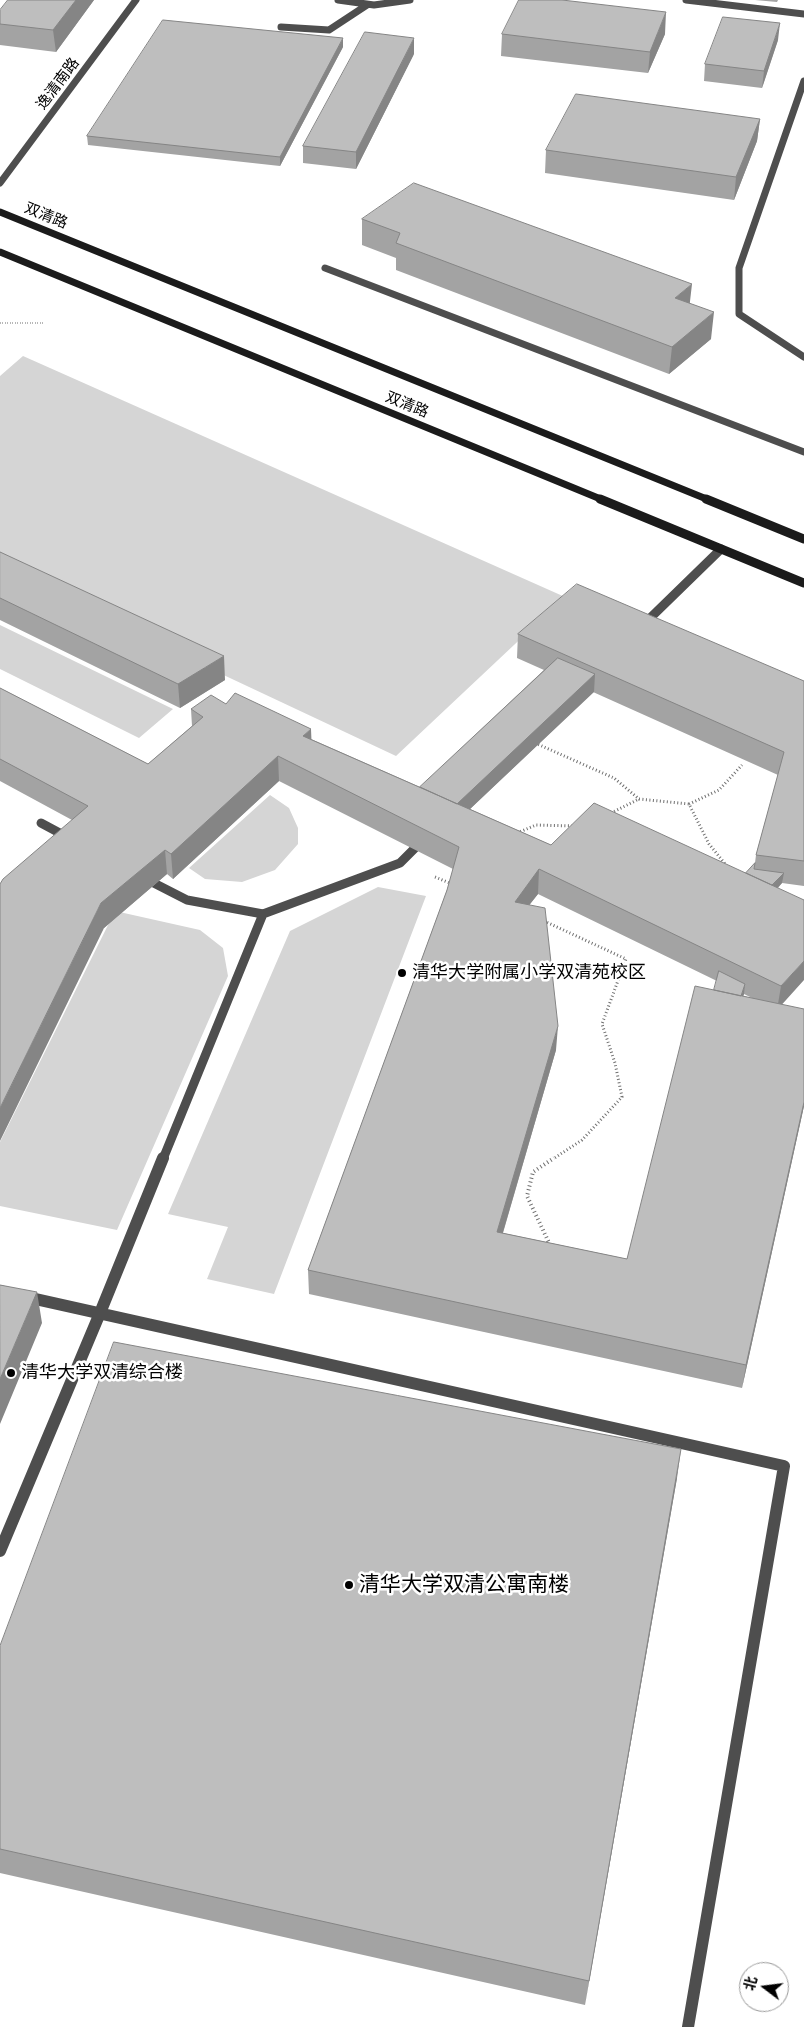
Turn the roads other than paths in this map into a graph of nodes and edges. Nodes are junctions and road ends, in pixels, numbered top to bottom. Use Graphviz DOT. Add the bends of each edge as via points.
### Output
graph roads {
  1 [pos="136,0"];
  2 [pos="338,0"];
  3 [pos="410,0"];
  4 [pos="686,0"];
  5 [pos="366,5"];
  6 [pos="804,14"];
  7 [pos="282,27"];
  8 [pos="804,81"];
  9 [pos="0,183"];
  10 [pos="0,212"];
  11 [pos="0,252"];
  12 [pos="325,268"];
  13 [pos="804,357"];
  14 [pos="804,452"];
  15 [pos="804,539"];
  16 [pos="721,549"];
  17 [pos="804,583"];
  18 [pos="638,630"];
  19 [pos="41,823"];
  20 [pos="427,836"];
  21 [pos="75,841"];
  22 [pos="135,873"];
  23 [pos="263,914"];
  24 [pos="0,1291"];
  25 [pos="100,1314"];
  26 [pos="0,1551"];
  27 [pos="688,2027"];
  1 -- 9 [label="street, 逸清南路"];
  2 -- 5 [label="street"];
  3 -- 5 [label="street"];
  4 -- 6 [label="street"];
  5 -- 7 [label="street" via="329,30"];
  8 -- 13 [label="street" via="739,268 739,314"];
  10 -- 15 [label="main road, 双清路"];
  11 -- 16 [label="main road, 双清路"];
  12 -- 14 [label="street"];
  16 -- 17 [label="main road, 双清路"];
  16 -- 18 [label="street"];
  19 -- 21 [label="street"];
  20 -- 23 [label="street" via="400,863"];
  22 -- 23 [label="street" via="186,900"];
  23 -- 25 [label="street"];
  24 -- 25 [label="street"];
  25 -- 26 [label="street"];
  25 -- 27 [label="street" via="784,1466"];
}
